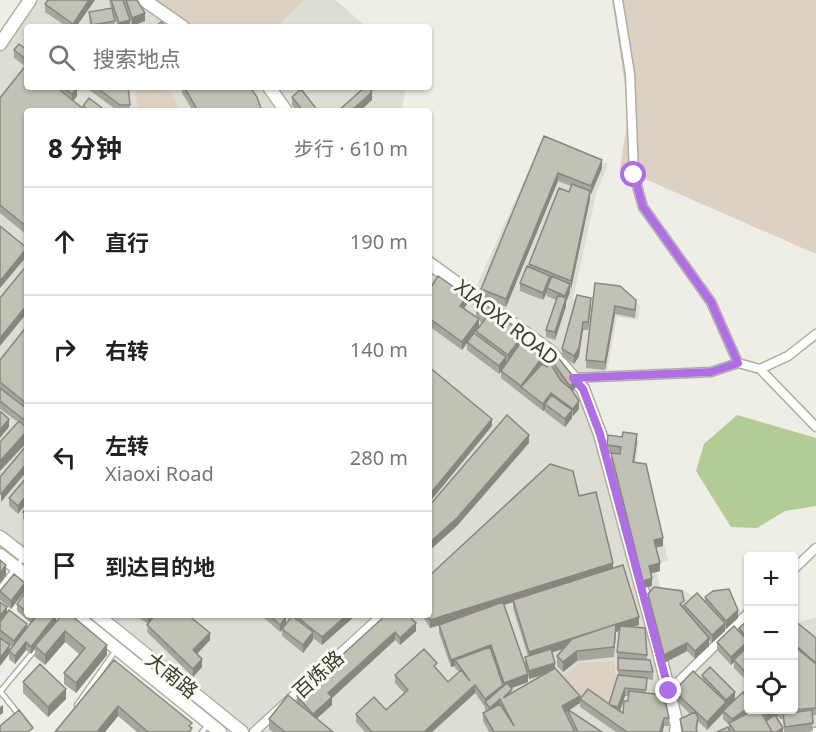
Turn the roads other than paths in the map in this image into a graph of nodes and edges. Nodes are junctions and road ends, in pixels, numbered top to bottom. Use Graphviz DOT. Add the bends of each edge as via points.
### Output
graph roads {
  1 [pos="30,0"];
  2 [pos="144,0"];
  3 [pos="618,0"];
  4 [pos="179,24"];
  5 [pos="0,44"];
  6 [pos="271,90"];
  7 [pos="284,108"];
  8 [pos="432,265"];
  9 [pos="816,334"];
  10 [pos="738,363"];
  11 [pos="760,369"];
  12 [pos="573,378"];
  13 [pos="816,428"];
  14 [pos="0,537"];
  15 [pos="816,548"];
  16 [pos="0,555"];
  17 [pos="24,555"];
  18 [pos="24,559"];
  19 [pos="798,565"];
  20 [pos="16,568"];
  21 [pos="24,574"];
  22 [pos="0,588"];
  23 [pos="744,617"];
  24 [pos="79,618"];
  25 [pos="101,618"];
  26 [pos="379,618"];
  27 [pos="125,638"];
  28 [pos="35,649"];
  29 [pos="117,649"];
  30 [pos="669,691"];
  31 [pos="0,692"];
  32 [pos="218,713"];
  33 [pos="71,714"];
  34 [pos="25,721"];
  35 [pos="206,728"];
  36 [pos="220,732"];
  37 [pos="242,732"];
  38 [pos="254,732"];
  39 [pos="676,732"];
  1 -- 5 [label="street"];
  2 -- 4 [label="street"];
  3 -- 10 [label="street" via="630,74 634,175 643,207 711,302"];
  6 -- 7 [label="street"];
  8 -- 12 [label="street, XIAOXI ROAD" via="550,351"];
  9 -- 11 [label="street" via="788,356"];
  10 -- 11 [label="street"];
  10 -- 12 [label="street" via="711,372"];
  11 -- 13 [label="street"];
  12 -- 30 [label="street, XIAOXI ROAD" via="583,389 600,434"];
  14 -- 17 [label="street"];
  15 -- 19 [label="street"];
  16 -- 20 [label="street"];
  18 -- 20 [label="lane"];
  20 -- 21 [label="street"];
  20 -- 22 [label="lane"];
  23 -- 30 [label="street"];
  24 -- 29 [label="street, 大南路"];
  25 -- 27 [label="street, 大南路"];
  26 -- 38 [label="street, 百炼路"];
  27 -- 29 [label="lane"];
  27 -- 32 [label="street, 大南路"];
  28 -- 31 [label="lane"];
  29 -- 33 [label="lane"];
  29 -- 35 [label="street, 大南路"];
  30 -- 39 [label="street, XIAOXI ROAD"];
  31 -- 34 [label="lane"];
  32 -- 35 [label="lane"];
  32 -- 37 [label="street, 大南路"];
  35 -- 36 [label="street, 大南路"];
}
